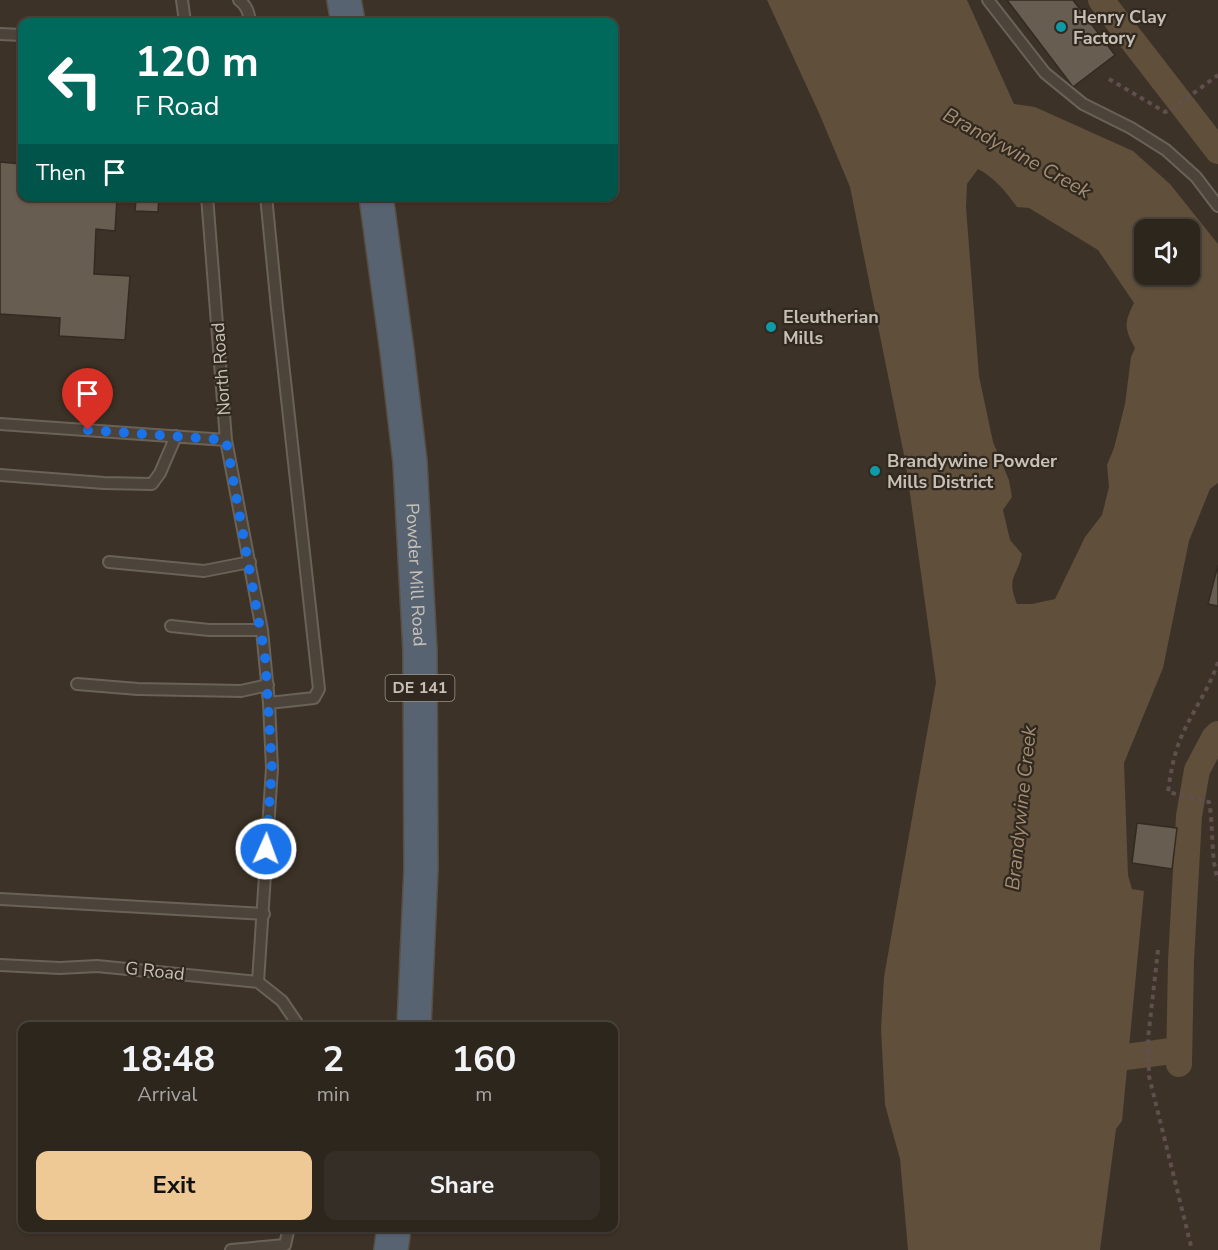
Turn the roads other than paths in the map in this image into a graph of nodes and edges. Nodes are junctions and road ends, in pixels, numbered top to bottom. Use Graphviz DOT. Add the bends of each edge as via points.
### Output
graph roads {
  1 [pos="182,0"];
  2 [pos="239,0"];
  3 [pos="988,0"];
  4 [pos="184,18"];
  5 [pos="250,18"];
  6 [pos="0,34"];
  7 [pos="18,35"];
  8 [pos="208,201"];
  9 [pos="266,201"];
  10 [pos="377,201"];
  11 [pos="1218,206"];
  12 [pos="0,424"];
  13 [pos="176,436"];
  14 [pos="226,440"];
  15 [pos="0,475"];
  16 [pos="109,561"];
  17 [pos="250,562"];
  18 [pos="171,626"];
  19 [pos="262,630"];
  20 [pos="77,684"];
  21 [pos="268,685"];
  22 [pos="269,703"];
  23 [pos="0,899"];
  24 [pos="264,914"];
  25 [pos="0,965"];
  26 [pos="258,982"];
  27 [pos="296,1022"];
  28 [pos="414,1022"];
  29 [pos="288,1232"];
  30 [pos="394,1232"];
  31 [pos="284,1248"];
  32 [pos="231,1250"];
  33 [pos="392,1250"];
  1 -- 4 [label="lane"];
  2 -- 5 [label="lane" via="245,4"];
  3 -- 11 [label="lane" via="1045,73 1083,104 1166,150 1196,177"];
  6 -- 7 [label="lane"];
  8 -- 14 [label="lane, North Road"];
  9 -- 22 [label="lane" via="319,689 314,698"];
  10 -- 28 [label="highway, Powder Mill Road / DE 141" via="410,462 420,651 421,869"];
  12 -- 13 [label="lane"];
  13 -- 14 [label="lane"];
  13 -- 15 [label="lane" via="152,484"];
  14 -- 17 [label="lane, North Road"];
  16 -- 17 [label="lane" via="204,570"];
  17 -- 19 [label="lane, North Road"];
  18 -- 19 [label="lane"];
  19 -- 21 [label="lane, North Road"];
  20 -- 21 [label="lane" via="241,690"];
  21 -- 22 [label="lane, North Road"];
  22 -- 24 [label="lane, North Road" via="272,768"];
  23 -- 24 [label="lane"];
  24 -- 26 [label="lane, North Road"];
  25 -- 26 [label="lane, G Road" via="97,966"];
  26 -- 27 [label="lane" via="282,1001"];
  29 -- 31 [label="lane"];
  30 -- 33 [label="highway"];
  31 -- 32 [label="lane"];
}
